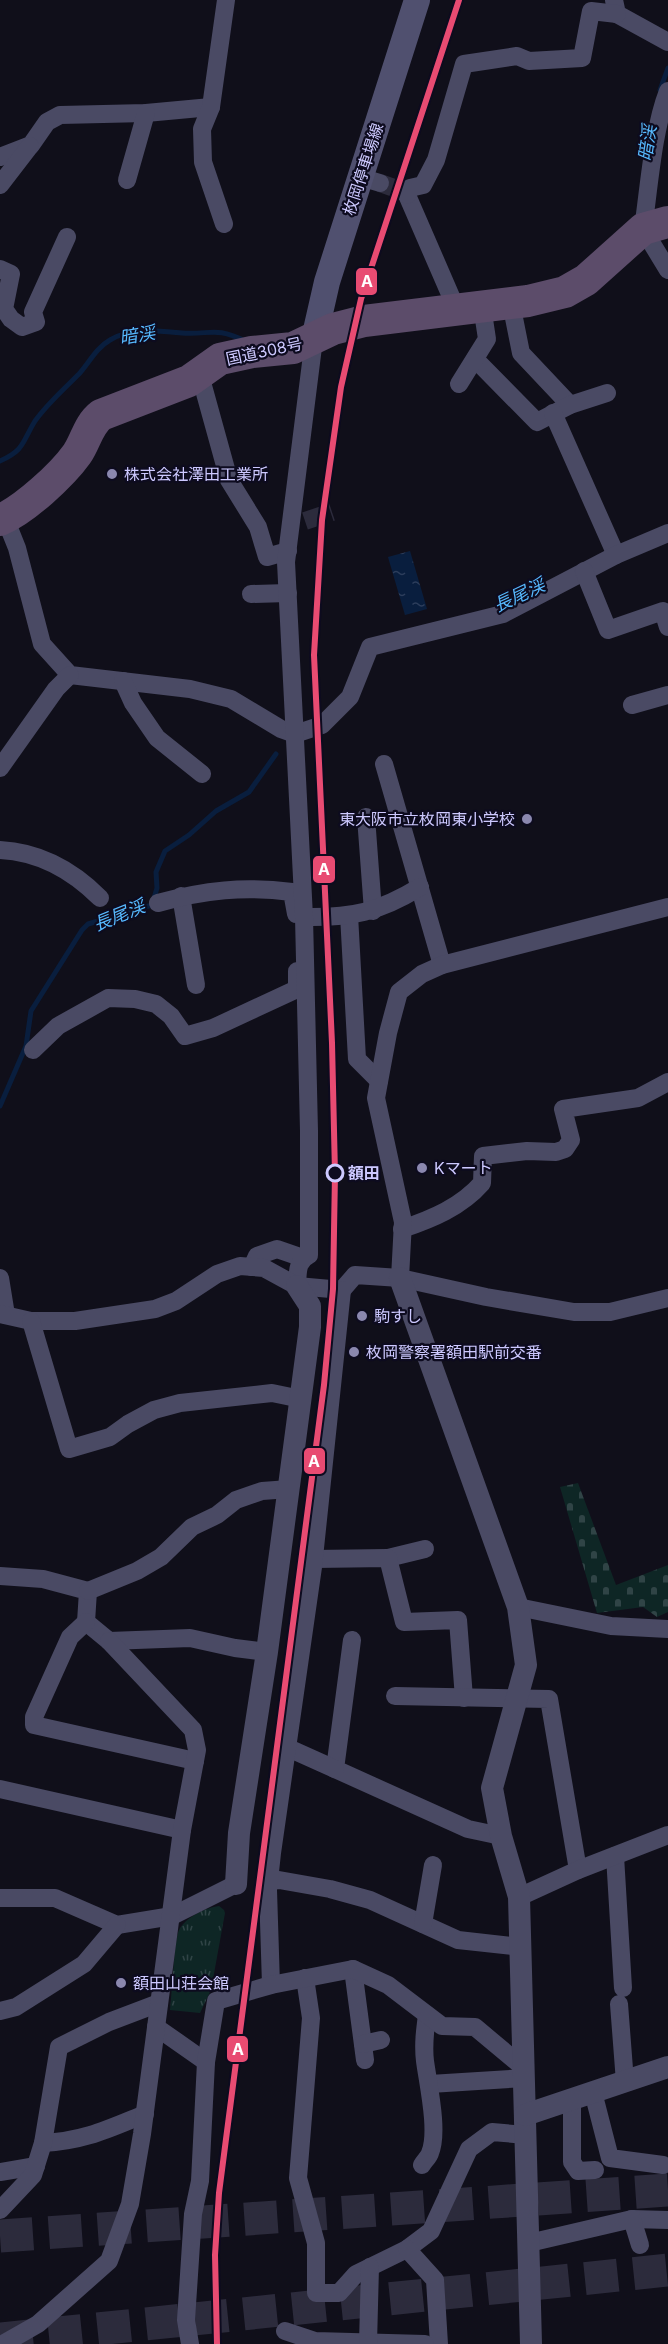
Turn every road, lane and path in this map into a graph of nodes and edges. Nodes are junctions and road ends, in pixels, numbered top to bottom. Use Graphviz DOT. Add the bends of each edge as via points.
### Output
graph roads {
  1 [pos="226,0"];
  2 [pos="417,0"];
  3 [pos="616,7"];
  4 [pos="668,42"];
  5 [pos="668,91"];
  6 [pos="211,107"];
  7 [pos="146,113"];
  8 [pos="663,134"];
  9 [pos="32,145"];
  10 [pos="0,157"];
  11 [pos="127,180"];
  12 [pos="0,185"];
  13 [pos="224,224"];
  14 [pos="656,226"];
  15 [pos="67,237"];
  16 [pos="0,269"];
  17 [pos="668,270"];
  18 [pos="483,306"];
  19 [pos="314,339"];
  20 [pos="474,359"];
  21 [pos="200,375"];
  22 [pos="459,384"];
  23 [pos="607,393"];
  24 [pos="570,405"];
  25 [pos="553,413"];
  26 [pos="3,519"];
  27 [pos="668,532"];
  28 [pos="288,551"];
  29 [pos="616,555"];
  30 [pos="584,571"];
  31 [pos="251,594"];
  32 [pos="288,594"];
  33 [pos="668,627"];
  34 [pos="70,675"];
  35 [pos="123,681"];
  36 [pos="666,702"];
  37 [pos="632,705"];
  38 [pos="295,734"];
  39 [pos="384,764"];
  40 [pos="0,768"];
  41 [pos="202,774"];
  42 [pos="366,817"];
  43 [pos="0,850"];
  44 [pos="420,887"];
  45 [pos="181,896"];
  46 [pos="100,898"];
  47 [pos="158,903"];
  48 [pos="668,907"];
  49 [pos="373,911"];
  50 [pos="349,915"];
  51 [pos="304,917"];
  52 [pos="301,942"];
  53 [pos="442,965"];
  54 [pos="196,985"];
  55 [pos="33,1050"];
  56 [pos="379,1081"];
  57 [pos="668,1082"];
  58 [pos="402,1229"];
  59 [pos="303,1258"];
  60 [pos="252,1267"];
  61 [pos="0,1278"];
  62 [pos="400,1278"];
  63 [pos="297,1286"];
  64 [pos="342,1290"];
  65 [pos="668,1298"];
  66 [pos="3,1315"];
  67 [pos="31,1321"];
  68 [pos="301,1399"];
  69 [pos="289,1489"];
  70 [pos="425,1549"];
  71 [pos="388,1558"];
  72 [pos="314,1559"];
  73 [pos="0,1576"];
  74 [pos="88,1591"];
  75 [pos="518,1607"];
  76 [pos="86,1622"];
  77 [pos="668,1629"];
  78 [pos="352,1640"];
  79 [pos="109,1641"];
  80 [pos="267,1652"];
  81 [pos="394,1696"];
  82 [pos="464,1698"];
  83 [pos="516,1699"];
  84 [pos="286,1747"];
  85 [pos="195,1761"];
  86 [pos="335,1769"];
  87 [pos="0,1789"];
  88 [pos="182,1830"];
  89 [pos="668,1835"];
  90 [pos="501,1836"];
  91 [pos="615,1856"];
  92 [pos="433,1865"];
  93 [pos="579,1870"];
  94 [pos="270,1881"];
  95 [pos="236,1884"];
  96 [pos="0,1898"];
  97 [pos="519,1898"];
  98 [pos="172,1916"];
  99 [pos="423,1924"];
  100 [pos="117,1925"];
  101 [pos="520,1947"];
  102 [pos="352,1969"];
  103 [pos="305,1978"];
  104 [pos="272,1985"];
  105 [pos="159,2003"];
  106 [pos="0,2011"];
  107 [pos="428,2015"];
  108 [pos="156,2027"];
  109 [pos="381,2040"];
  110 [pos="206,2062"];
  111 [pos="668,2067"];
  112 [pos="524,2073"];
  113 [pos="625,2082"];
  114 [pos="430,2084"];
  115 [pos="593,2092"];
  116 [pos="572,2100"];
  117 [pos="145,2114"];
  118 [pos="525,2125"];
  119 [pos="43,2143"];
  120 [pos="422,2165"];
  121 [pos="663,2165"];
  122 [pos="36,2166"];
  123 [pos="595,2170"];
  124 [pos="0,2172"];
  125 [pos="0,2210"];
  126 [pos="632,2219"];
  127 [pos="668,2220"];
  128 [pos="529,2243"];
  129 [pos="640,2245"];
  130 [pos="407,2249"];
  131 [pos="370,2267"];
  132 [pos="285,2331"];
  133 [pos="368,2343"];
  134 [pos="3,2344"];
  135 [pos="190,2344"];
  136 [pos="425,2344"];
  137 [pos="439,2344"];
  138 [pos="531,2344"];
  1 -- 6 [label="street"];
  2 -- 19 [label="main road, 枚岡停車場線" via="370,180 327,282"];
  3 -- 4 [label="street"];
  3 -- 18 [label="street" via="591,11 582,58 529,61 517,56 464,64 436,160 423,185 405,193"];
  5 -- 8 [label="street" via="663,104"];
  6 -- 7 [label="street"];
  6 -- 13 [label="street" via="202,129 203,162"];
  7 -- 9 [label="street" via="60,115 47,122"];
  7 -- 11 [label="street"];
  8 -- 14 [label="street"];
  9 -- 10 [label="street"];
  9 -- 12 [label="street"];
  14 -- 17 [label="street"];
  14 -- 18 [label="highway, 国道308号" via="565,292"];
  15 -- 16 [label="street" via="33,312 36,322 22,327 7,314 4,309 11,274"];
  18 -- 19 [label="highway, 国道308号" via="364,321"];
  18 -- 20 [label="street" via="487,339"];
  18 -- 24 [label="street"];
  19 -- 21 [label="highway, 国道308号" via="293,348 220,359"];
  19 -- 28 [label="street" via="298,524"];
  20 -- 22 [label="street"];
  20 -- 25 [label="street" via="537,422"];
  21 -- 26 [label="highway, 国道308号" via="101,415 93,421 78,453 52,483"];
  21 -- 28 [label="street" via="229,480 258,526 267,557"];
  23 -- 24 [label="street"];
  24 -- 25 [label="street"];
  25 -- 29 [label="street"];
  26 -- 34 [label="street" via="17,548 42,644"];
  27 -- 29 [label="street"];
  28 -- 32 [label="street"];
  29 -- 30 [label="street"];
  30 -- 33 [label="street" via="608,630 663,611"];
  30 -- 38 [label="street" via="503,614 370,647 350,697 322,725"];
  31 -- 32 [label="street"];
  32 -- 38 [label="street"];
  34 -- 35 [label="street"];
  34 -- 40 [label="street"];
  35 -- 38 [label="street" via="190,689 231,699"];
  35 -- 41 [label="street" via="157,738"];
  36 -- 37 [label="street"];
  38 -- 51 [label="street"];
  39 -- 44 [label="street"];
  42 -- 49 [label="street"];
  43 -- 46 [label="street" via="23,852 56,864 82,880"];
  44 -- 49 [label="street"];
  44 -- 53 [label="street"];
  45 -- 47 [label="street"];
  45 -- 52 [label="street" via="258,887 292,892"];
  45 -- 54 [label="street"];
  48 -- 53 [label="street"];
  49 -- 50 [label="street"];
  50 -- 51 [label="street"];
  50 -- 56 [label="street" via="357,1059"];
  51 -- 52 [label="street"];
  52 -- 55 [label="street" via="297,989 213,1028 185,1036 171,1016 156,1004 108,999 58,1026"];
  52 -- 59 [label="street" via="309,1165 309,1255"];
  53 -- 56 [label="street" via="422,974 399,993"];
  56 -- 58 [label="street" via="376,1098"];
  57 -- 58 [label="street" via="638,1098 563,1109 571,1140 565,1149 483,1156 482,1183 475,1191 439,1216"];
  58 -- 62 [label="street"];
  59 -- 60 [label="street" via="277,1249 257,1256"];
  59 -- 63 [label="street" via="298,1266"];
  60 -- 63 [label="street" via="264,1268"];
  60 -- 67 [label="street" via="240,1266 217,1274 176,1301 155,1309 75,1321"];
  61 -- 66 [label="street"];
  62 -- 64 [label="street" via="355,1275"];
  62 -- 65 [label="street" via="574,1312 610,1312"];
  62 -- 75 [label="street"];
  63 -- 64 [label="street"];
  63 -- 68 [label="street" via="310,1306"];
  64 -- 72 [label="street"];
  66 -- 67 [label="street"];
  67 -- 68 [label="street" via="69,1449 110,1437 154,1410 180,1403 272,1393"];
  68 -- 69 [label="street"];
  69 -- 74 [label="street" via="262,1491 236,1500 218,1515 192,1527 161,1557"];
  69 -- 80 [label="street"];
  70 -- 71 [label="street"];
  71 -- 72 [label="street"];
  71 -- 82 [label="street" via="404,1622 458,1620"];
  72 -- 84 [label="street"];
  73 -- 74 [label="street" via="43,1579"];
  74 -- 76 [label="street"];
  75 -- 77 [label="street" via="611,1626"];
  75 -- 83 [label="street" via="526,1665"];
  76 -- 79 [label="street"];
  76 -- 85 [label="street" via="70,1637 34,1717 34,1725"];
  78 -- 86 [label="street"];
  79 -- 80 [label="street" via="190,1638"];
  79 -- 85 [label="street" via="193,1730"];
  80 -- 95 [label="street" via="239,1833"];
  81 -- 82 [label="street"];
  82 -- 83 [label="street"];
  83 -- 90 [label="street" via="492,1788"];
  83 -- 93 [label="street" via="549,1699 552,1707"];
  84 -- 86 [label="street"];
  84 -- 94 [label="street"];
  85 -- 88 [label="street"];
  86 -- 90 [label="street" via="468,1829"];
  87 -- 88 [label="street"];
  88 -- 98 [label="street"];
  89 -- 91 [label="street"];
  90 -- 97 [label="street"];
  91 -- 93 [label="street"];
  91 -- 113 [label="street"];
  92 -- 99 [label="street"];
  93 -- 97 [label="street"];
  94 -- 99 [label="street" via="330,1889 370,1900"];
  94 -- 104 [label="street"];
  95 -- 98 [label="street"];
  96 -- 100 [label="street" via="55,1898"];
  97 -- 101 [label="street"];
  98 -- 100 [label="street"];
  98 -- 105 [label="street"];
  99 -- 101 [label="street" via="458,1940"];
  100 -- 106 [label="street" via="84,1964 16,2007"];
  101 -- 112 [label="street"];
  102 -- 103 [label="street"];
  102 -- 107 [label="street" via="388,1985"];
  102 -- 109 [label="street" via="364,2052"];
  103 -- 104 [label="street"];
  103 -- 131 [label="street" via="311,2018 298,2178 316,2243 316,2293 339,2293 356,2274"];
  104 -- 110 [label="street" via="216,2001"];
  105 -- 108 [label="street"];
  105 -- 119 [label="street" via="59,2047"];
  107 -- 112 [label="street" via="442,2026 475,2027"];
  107 -- 114 [label="street" via="424,2050"];
  108 -- 110 [label="street"];
  108 -- 117 [label="street"];
  110 -- 135 [label="street" via="200,2181 193,2214 186,2320"];
  111 -- 113 [label="street"];
  112 -- 114 [label="street"];
  112 -- 118 [label="street"];
  113 -- 115 [label="street"];
  114 -- 120 [label="street" via="433,2134 430,2154"];
  115 -- 116 [label="street"];
  115 -- 121 [label="street" via="610,2158"];
  116 -- 118 [label="street"];
  116 -- 123 [label="street" via="572,2162 578,2171"];
  117 -- 119 [label="street" via="91,2136"];
  117 -- 134 [label="street" via="130,2204 109,2261 38,2324"];
  118 -- 128 [label="street"];
  118 -- 130 [label="street" via="492,2132 469,2149 431,2231"];
  119 -- 122 [label="street"];
  122 -- 124 [label="street"];
  122 -- 125 [label="street" via="33,2175"];
  126 -- 127 [label="street"];
  126 -- 128 [label="street"];
  126 -- 129 [label="street"];
  128 -- 138 [label="street"];
  130 -- 131 [label="street"];
  130 -- 137 [label="street" via="435,2280"];
  131 -- 133 [label="street"];
  132 -- 133 [label="street" via="315,2341"];
  133 -- 136 [label="street"];
}
